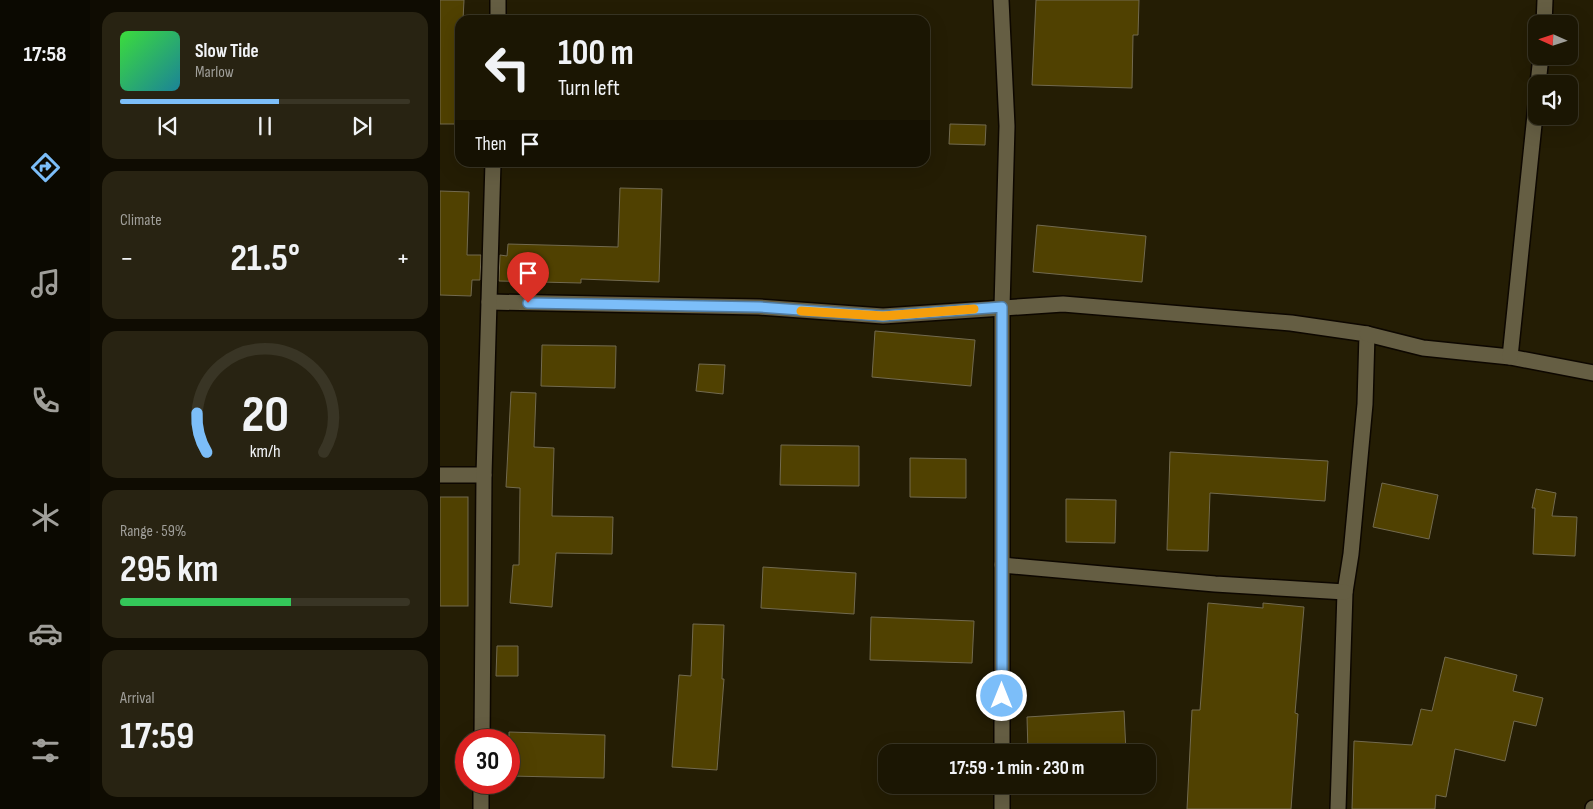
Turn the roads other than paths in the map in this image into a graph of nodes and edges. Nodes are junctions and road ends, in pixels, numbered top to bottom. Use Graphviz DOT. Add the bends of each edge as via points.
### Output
graph roads {
  1 [pos="498,0"];
  2 [pos="1001,0"];
  3 [pos="1545,0"];
  4 [pos="498,15"];
  5 [pos="1544,15"];
  6 [pos="1534,125"];
  7 [pos="494,167"];
  8 [pos="489,302"];
  9 [pos="1002,307"];
  10 [pos="1367,334"];
  11 [pos="1510,357"];
  12 [pos="1593,373"];
  13 [pos="440,475"];
  14 [pos="484,475"];
  15 [pos="1002,565"];
  16 [pos="1345,592"];
  17 [pos="482,729"];
  18 [pos="1002,744"];
  19 [pos="482,794"];
  20 [pos="1002,794"];
  21 [pos="481,809"];
  22 [pos="1002,809"];
  23 [pos="1338,809"];
  1 -- 4 [label="street"];
  2 -- 9 [label="street" via="1007,126"];
  3 -- 5 [label="street"];
  6 -- 11 [label="street"];
  7 -- 8 [label="street"];
  8 -- 9 [label="street" via="760,307 883,316"];
  8 -- 14 [label="street"];
  9 -- 10 [label="street" via="1063,304 1291,323"];
  9 -- 15 [label="street"];
  10 -- 11 [label="street" via="1423,348"];
  10 -- 16 [label="street" via="1366,404"];
  11 -- 12 [label="street"];
  13 -- 14 [label="street"];
  14 -- 17 [label="street"];
  15 -- 16 [label="street"];
  15 -- 18 [label="street"];
  16 -- 23 [label="street"];
  19 -- 21 [label="street"];
  20 -- 22 [label="street"];
}
